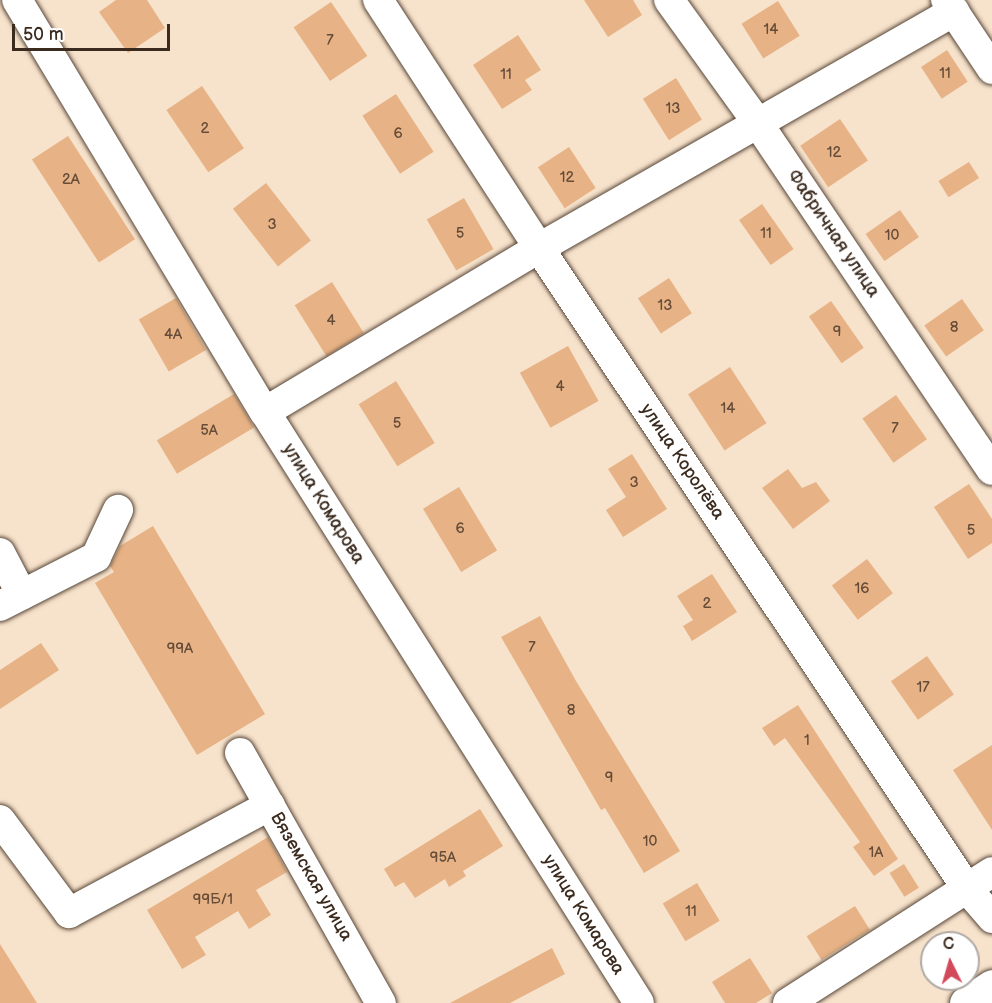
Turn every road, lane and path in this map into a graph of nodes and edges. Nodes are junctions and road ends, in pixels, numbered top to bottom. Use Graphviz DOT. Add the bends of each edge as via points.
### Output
graph roads {
  1 [pos="5,0"];
  2 [pos="16,0"];
  3 [pos="378,0"];
  4 [pos="669,0"];
  5 [pos="0,4"];
  6 [pos="950,5"];
  7 [pos="992,69"];
  8 [pos="759,125"];
  9 [pos="539,248"];
  10 [pos="265,412"];
  11 [pos="992,470"];
  12 [pos="118,510"];
  13 [pos="0,552"];
  14 [pos="11,600"];
  15 [pos="240,753"];
  16 [pos="270,805"];
  17 [pos="0,820"];
  18 [pos="992,872"];
  19 [pos="968,890"];
  20 [pos="992,918"];
  21 [pos="992,986"];
  22 [pos="381,1003"];
  23 [pos="639,1003"];
  24 [pos="788,1003"];
  25 [pos="966,1003"];
  1 -- 5 [label="street"];
  2 -- 10 [label="street, улица Комарова"];
  3 -- 9 [label="street, улица Королёва"];
  4 -- 8 [label="street, Фабричная улица"];
  6 -- 7 [label="street"];
  6 -- 8 [label="street"];
  8 -- 9 [label="street"];
  8 -- 11 [label="street, Фабричная улица"];
  9 -- 10 [label="street"];
  9 -- 19 [label="street, улица Королёва"];
  10 -- 23 [label="street, улица Комарова"];
  12 -- 14 [label="street" via="96,557"];
  13 -- 14 [label="street"];
  15 -- 16 [label="street, Вяземская улица"];
  16 -- 17 [label="street" via="69,913"];
  16 -- 22 [label="street, Вяземская улица"];
  18 -- 19 [label="street"];
  19 -- 20 [label="street, улица Королёва"];
  19 -- 24 [label="street"];
  21 -- 25 [label="main road"];
}
